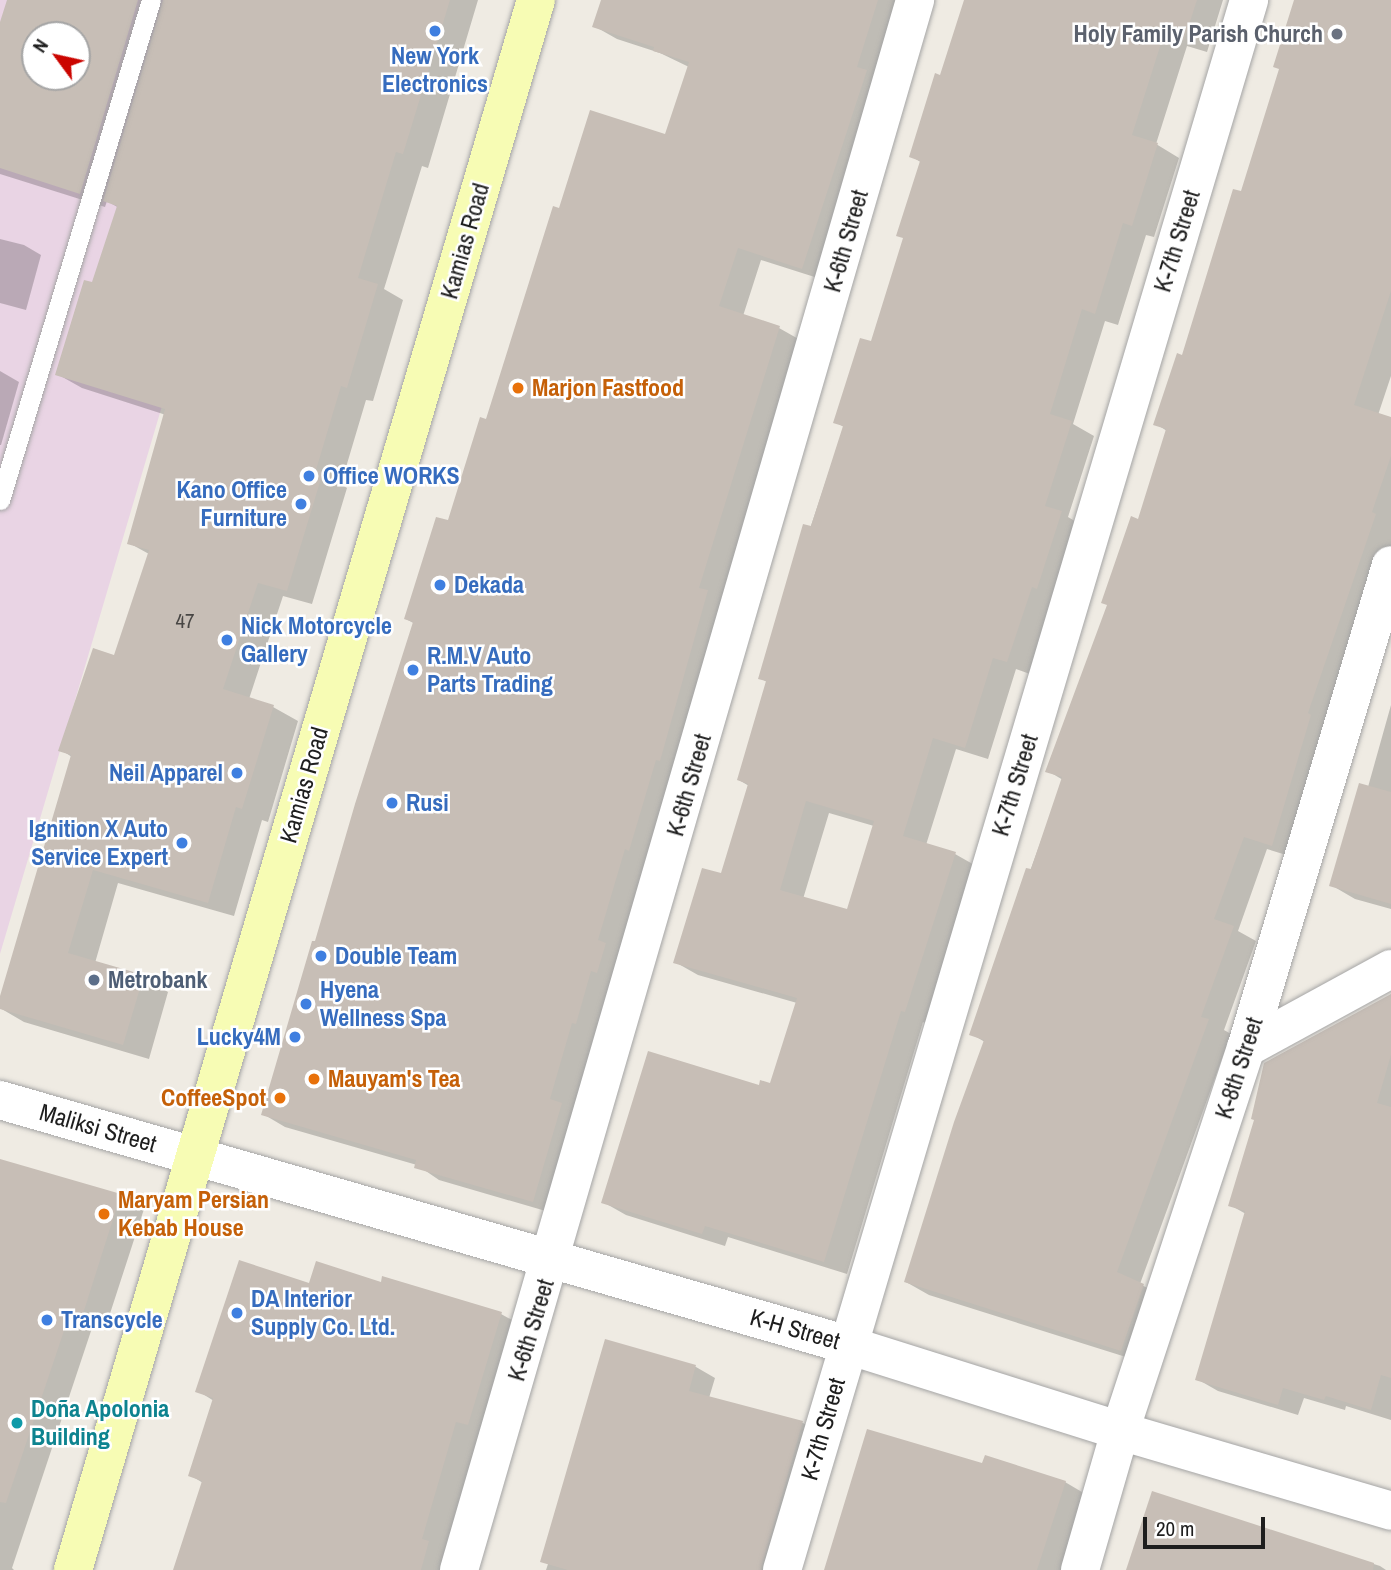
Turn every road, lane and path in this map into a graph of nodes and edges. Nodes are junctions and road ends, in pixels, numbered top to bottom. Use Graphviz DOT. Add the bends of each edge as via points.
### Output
graph roads {
  1 [pos="151,0"];
  2 [pos="536,0"];
  3 [pos="915,0"];
  4 [pos="1249,0"];
  5 [pos="0,499"];
  6 [pos="1391,565"];
  7 [pos="1391,969"];
  8 [pos="1246,1048"];
  9 [pos="0,1100"];
  10 [pos="196,1156"];
  11 [pos="552,1259"];
  12 [pos="848,1345"];
  13 [pos="1120,1431"];
  14 [pos="1391,1511"];
  15 [pos="73,1570"];
  16 [pos="459,1570"];
  17 [pos="782,1570"];
  18 [pos="1080,1570"];
  1 -- 5 [label="lane"];
  2 -- 10 [label="main road, Kamias Road"];
  3 -- 11 [label="street, K-6th Street"];
  4 -- 12 [label="street, K-7th Street"];
  6 -- 8 [label="street, K-8th Street"];
  7 -- 8 [label="street"];
  8 -- 13 [label="street, K-8th Street"];
  9 -- 10 [label="street, Maliksi Street"];
  10 -- 11 [label="street, K-H Street"];
  10 -- 15 [label="main road, Kamias Road"];
  11 -- 12 [label="street, K-H Street"];
  11 -- 16 [label="street, K-6th Street"];
  12 -- 13 [label="street, K-H Street"];
  12 -- 17 [label="street, K-7th Street"];
  13 -- 14 [label="street, K-H Street"];
  13 -- 18 [label="street, K-8th Street"];
}
